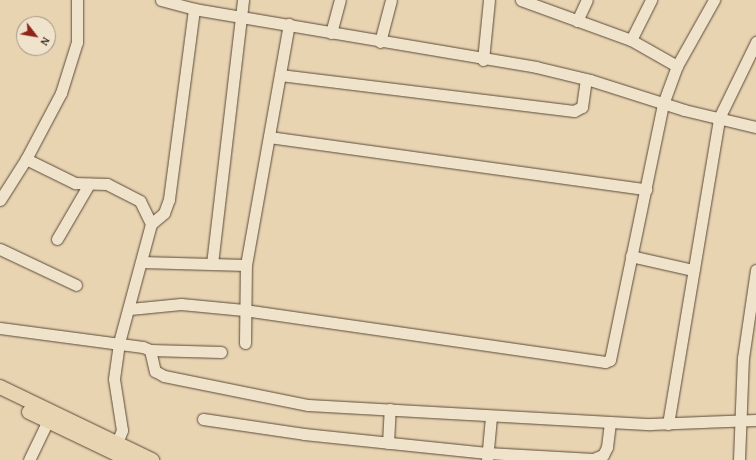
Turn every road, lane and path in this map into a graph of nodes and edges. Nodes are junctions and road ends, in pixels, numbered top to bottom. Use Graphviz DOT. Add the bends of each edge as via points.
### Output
graph roads {
  1 [pos="77,0"];
  2 [pos="161,0"];
  3 [pos="243,0"];
  4 [pos="340,0"];
  5 [pos="391,0"];
  6 [pos="489,0"];
  7 [pos="521,0"];
  8 [pos="587,0"];
  9 [pos="651,0"];
  10 [pos="714,0"];
  11 [pos="194,9"];
  12 [pos="240,16"];
  13 [pos="577,21"];
  14 [pos="289,24"];
  15 [pos="332,33"];
  16 [pos="631,40"];
  17 [pos="380,42"];
  18 [pos="756,42"];
  19 [pos="483,60"];
  20 [pos="677,66"];
  21 [pos="280,75"];
  22 [pos="586,79"];
  23 [pos="664,104"];
  24 [pos="719,118"];
  25 [pos="756,127"];
  26 [pos="269,137"];
  27 [pos="26,159"];
  28 [pos="89,184"];
  29 [pos="646,189"];
  30 [pos="0,200"];
  31 [pos="151,224"];
  32 [pos="57,239"];
  33 [pos="0,249"];
  34 [pos="631,256"];
  35 [pos="141,262"];
  36 [pos="212,264"];
  37 [pos="246,265"];
  38 [pos="693,270"];
  39 [pos="756,270"];
  40 [pos="76,285"];
  41 [pos="130,309"];
  42 [pos="244,310"];
  43 [pos="0,328"];
  44 [pos="119,343"];
  45 [pos="245,343"];
  46 [pos="150,350"];
  47 [pos="221,352"];
  48 [pos="0,387"];
  49 [pos="0,398"];
  50 [pos="390,409"];
  51 [pos="491,416"];
  52 [pos="50,417"];
  53 [pos="203,419"];
  54 [pos="756,420"];
  55 [pos="741,421"];
  56 [pos="610,422"];
  57 [pos="668,424"];
  58 [pos="117,443"];
  59 [pos="388,443"];
  60 [pos="487,456"];
  61 [pos="29,460"];
  62 [pos="129,460"];
  63 [pos="152,460"];
  64 [pos="739,460"];
  1 -- 27 [label="street" via="77,42 61,93"];
  2 -- 11 [label="street"];
  3 -- 12 [label="street"];
  4 -- 15 [label="street"];
  5 -- 17 [label="street"];
  6 -- 19 [label="street"];
  7 -- 13 [label="street"];
  8 -- 13 [label="street"];
  9 -- 16 [label="street"];
  10 -- 20 [label="street"];
  11 -- 12 [label="street"];
  11 -- 31 [label="street" via="169,199 164,213"];
  12 -- 14 [label="street"];
  12 -- 36 [label="street"];
  13 -- 16 [label="street"];
  14 -- 15 [label="street"];
  14 -- 21 [label="street"];
  15 -- 17 [label="street"];
  16 -- 20 [label="street"];
  17 -- 19 [label="street"];
  18 -- 24 [label="street"];
  19 -- 22 [label="street"];
  20 -- 23 [label="street"];
  21 -- 22 [label="street" via="574,112 582,107"];
  21 -- 26 [label="street"];
  22 -- 23 [label="street"];
  23 -- 24 [label="street"];
  23 -- 29 [label="street"];
  24 -- 25 [label="street"];
  24 -- 38 [label="street"];
  26 -- 29 [label="street"];
  26 -- 37 [label="street"];
  27 -- 28 [label="street" via="75,183"];
  27 -- 30 [label="street"];
  28 -- 31 [label="street" via="107,184 140,201"];
  28 -- 32 [label="street"];
  29 -- 34 [label="street"];
  31 -- 35 [label="street"];
  33 -- 40 [label="street"];
  34 -- 38 [label="street"];
  34 -- 42 [label="street" via="614,351 610,360 605,362"];
  35 -- 36 [label="street"];
  35 -- 41 [label="street"];
  36 -- 37 [label="street"];
  37 -- 42 [label="street"];
  38 -- 57 [label="street"];
  39 -- 55 [label="street" via="744,358"];
  41 -- 42 [label="street" via="181,304"];
  41 -- 44 [label="street"];
  42 -- 45 [label="street"];
  43 -- 44 [label="street"];
  44 -- 46 [label="street"];
  44 -- 58 [label="street" via="114,379 122,430"];
  46 -- 47 [label="street"];
  46 -- 50 [label="street" via="155,371 164,376 308,405"];
  48 -- 52 [label="main road"];
  49 -- 52 [label="main road"];
  50 -- 51 [label="street"];
  50 -- 59 [label="street"];
  51 -- 56 [label="street"];
  51 -- 60 [label="street"];
  52 -- 58 [label="main road"];
  52 -- 61 [label="street"];
  52 -- 62 [label="main road"];
  53 -- 59 [label="street"];
  54 -- 55 [label="street"];
  55 -- 57 [label="street"];
  55 -- 64 [label="street"];
  56 -- 57 [label="street"];
  56 -- 60 [label="street" via="607,447 603,455 593,459"];
  58 -- 63 [label="main road"];
  59 -- 60 [label="street"];
}
